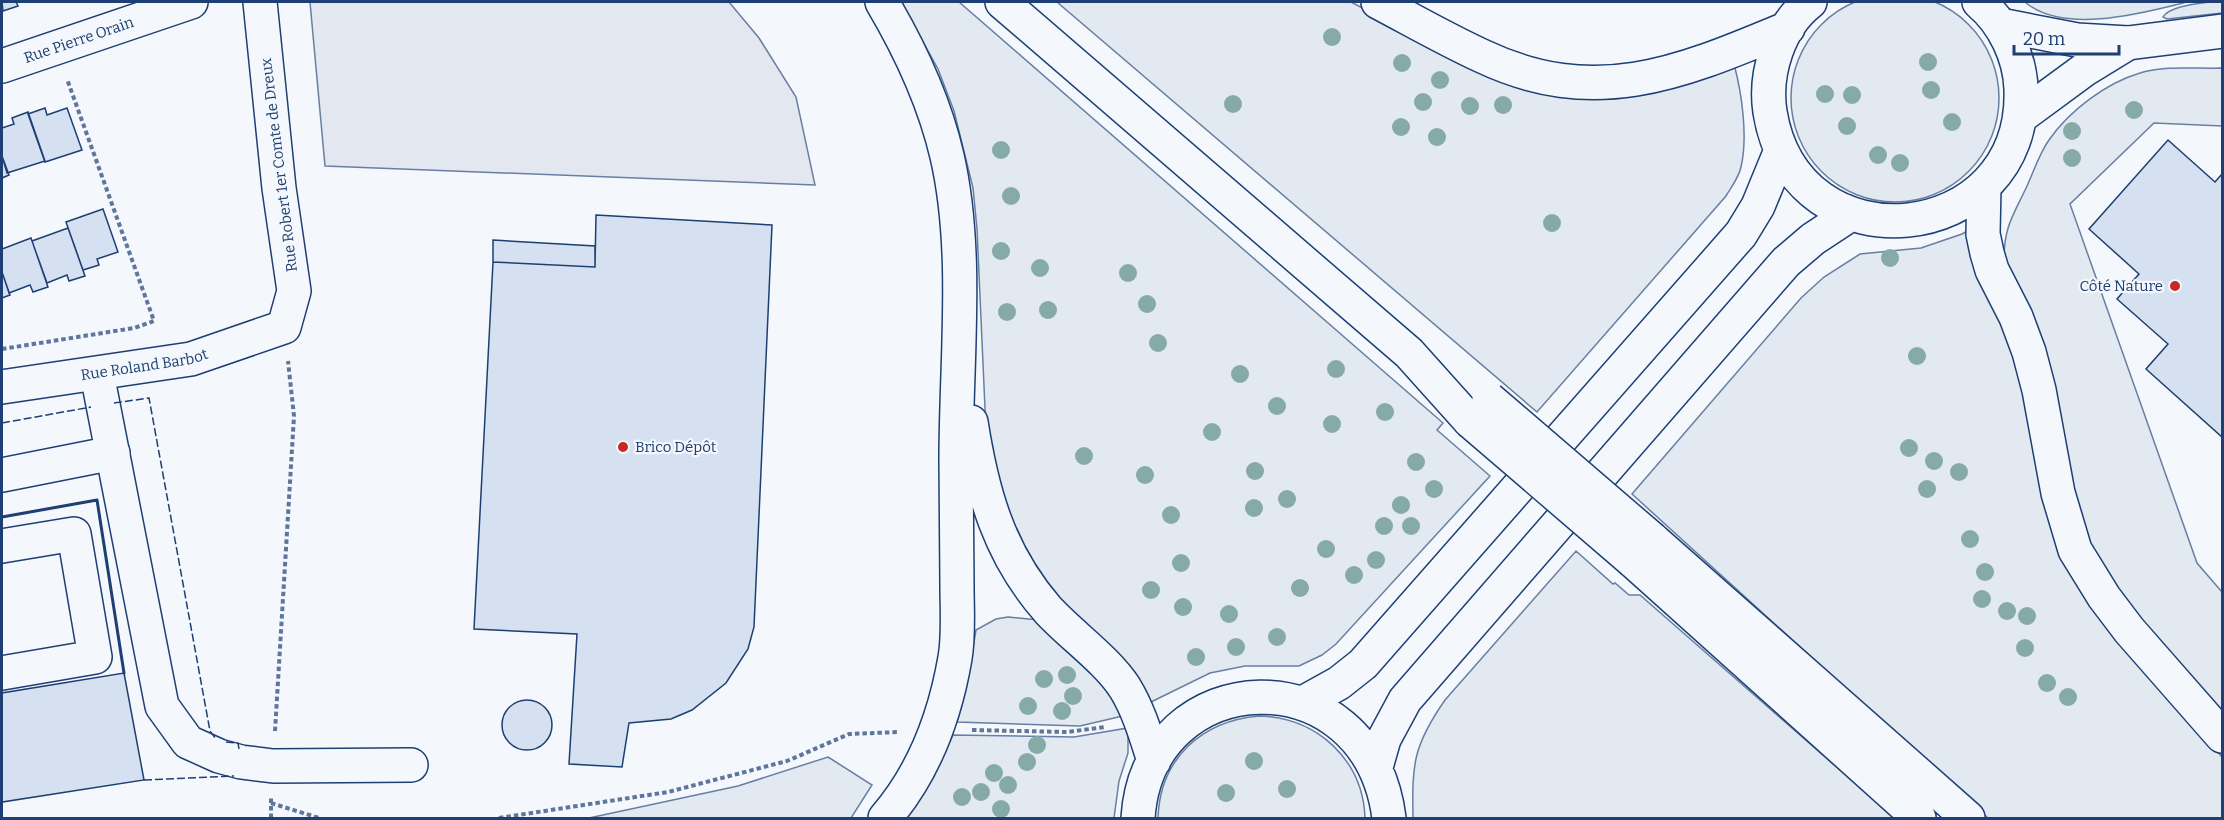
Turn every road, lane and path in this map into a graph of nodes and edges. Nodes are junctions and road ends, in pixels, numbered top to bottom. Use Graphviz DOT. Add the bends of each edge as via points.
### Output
graph roads {
  1 [pos="191,2"];
  2 [pos="260,2"];
  3 [pos="882,2"];
  4 [pos="1002,2"];
  5 [pos="1377,2"];
  6 [pos="1810,2"];
  7 [pos="1989,13"];
  8 [pos="1788,28"];
  9 [pos="2223,32"];
  10 [pos="2128,43"];
  11 [pos="56,47"];
  12 [pos="2,66"];
  13 [pos="2020,117"];
  14 [pos="1781,150"];
  15 [pos="1984,186"];
  16 [pos="1851,214"];
  17 [pos="284,327"];
  18 [pos="958,332"];
  19 [pos="2,349"];
  20 [pos="98,374"];
  21 [pos="2,387"];
  22 [pos="112,453"];
  23 [pos="2,475"];
  24 [pos="2,546"];
  25 [pos="1643,550"];
  26 [pos="2,673"];
  27 [pos="1303,703"];
  28 [pos="1139,716"];
  29 [pos="936,730"];
  30 [pos="2223,736"];
  31 [pos="1154,760"];
  32 [pos="411,765"];
  33 [pos="273,766"];
  34 [pos="1376,767"];
  35 [pos="271,802"];
  36 [pos="270,819"];
  37 [pos="319,819"];
  38 [pos="500,819"];
  39 [pos="885,819"];
  40 [pos="1138,819"];
  41 [pos="1389,819"];
  42 [pos="1919,819"];
  43 [pos="1968,819"];
  1 -- 11 [label="main road, Rue Pierre Orain"];
  2 -- 17 [label="main road, Rue Robert 1er Comte de Dreux" via="294,291"];
  3 -- 18 [label="main road" via="909,47 947,157 957,242"];
  4 -- 25 [label="main road, bridge"];
  5 -- 8 [label="main road" via="1484,57 1524,72 1579,82 1632,80 1670,73"];
  6 -- 8 [label="main road"];
  7 -- 10 [label="main road" via="2077,40"];
  7 -- 13 [label="main road" via="2009,42 2020,79"];
  8 -- 14 [label="main road" via="1774,58 1768,100"];
  9 -- 10 [label="main road"];
  10 -- 13 [label="main road"];
  11 -- 12 [label="main road, Rue Pierre Orain"];
  11 -- 19 [label="path" via="154,321 134,328"];
  13 -- 15 [label="main road" via="2001,165"];
  14 -- 16 [label="main road" via="1810,189"];
  14 -- 27 [label="main road" via="1761,200 1741,234 1363,664 1327,691"];
  15 -- 16 [label="main road" via="1966,201 1922,219 1898,222"];
  15 -- 30 [label="main road" via="1983,234 1987,253 2029,352 2058,493 2075,550 2129,630"];
  16 -- 34 [label="main road" via="1786,262 1456,639 1398,710"];
  17 -- 20 [label="main road, Rue Roland Barbot" via="191,359"];
  17 -- 33 [label="path" via="294,416"];
  18 -- 28 [label="main road" via="976,456 986,499 1001,536 1021,574 1048,609 1124,687"];
  18 -- 29 [label="main road" via="956,656"];
  20 -- 21 [label="main road, Rue Roland Barbot"];
  20 -- 22 [label="main road"];
  22 -- 23 [label="main road"];
  22 -- 33 [label="main road" via="162,706 188,742 219,756"];
  24 -- 26 [label="main road" via="74,534 95,657"];
  25 -- 42 [label="main road"];
  25 -- 43 [label="main road"];
  27 -- 31 [label="main road" via="1267,697 1214,707 1179,729"];
  27 -- 34 [label="main road" via="1344,726"];
  28 -- 29 [label="path" via="1112,726 1080,731"];
  28 -- 31 [label="main road"];
  29 -- 38 [label="path" via="849,734 787,761 668,792"];
  29 -- 39 [label="main road" via="918,769"];
  31 -- 40 [label="main road" via="1143,787"];
  32 -- 33 [label="main road"];
  33 -- 35 [label="path"];
  34 -- 41 [label="main road"];
  35 -- 36 [label="path"];
  35 -- 37 [label="path"];
}
